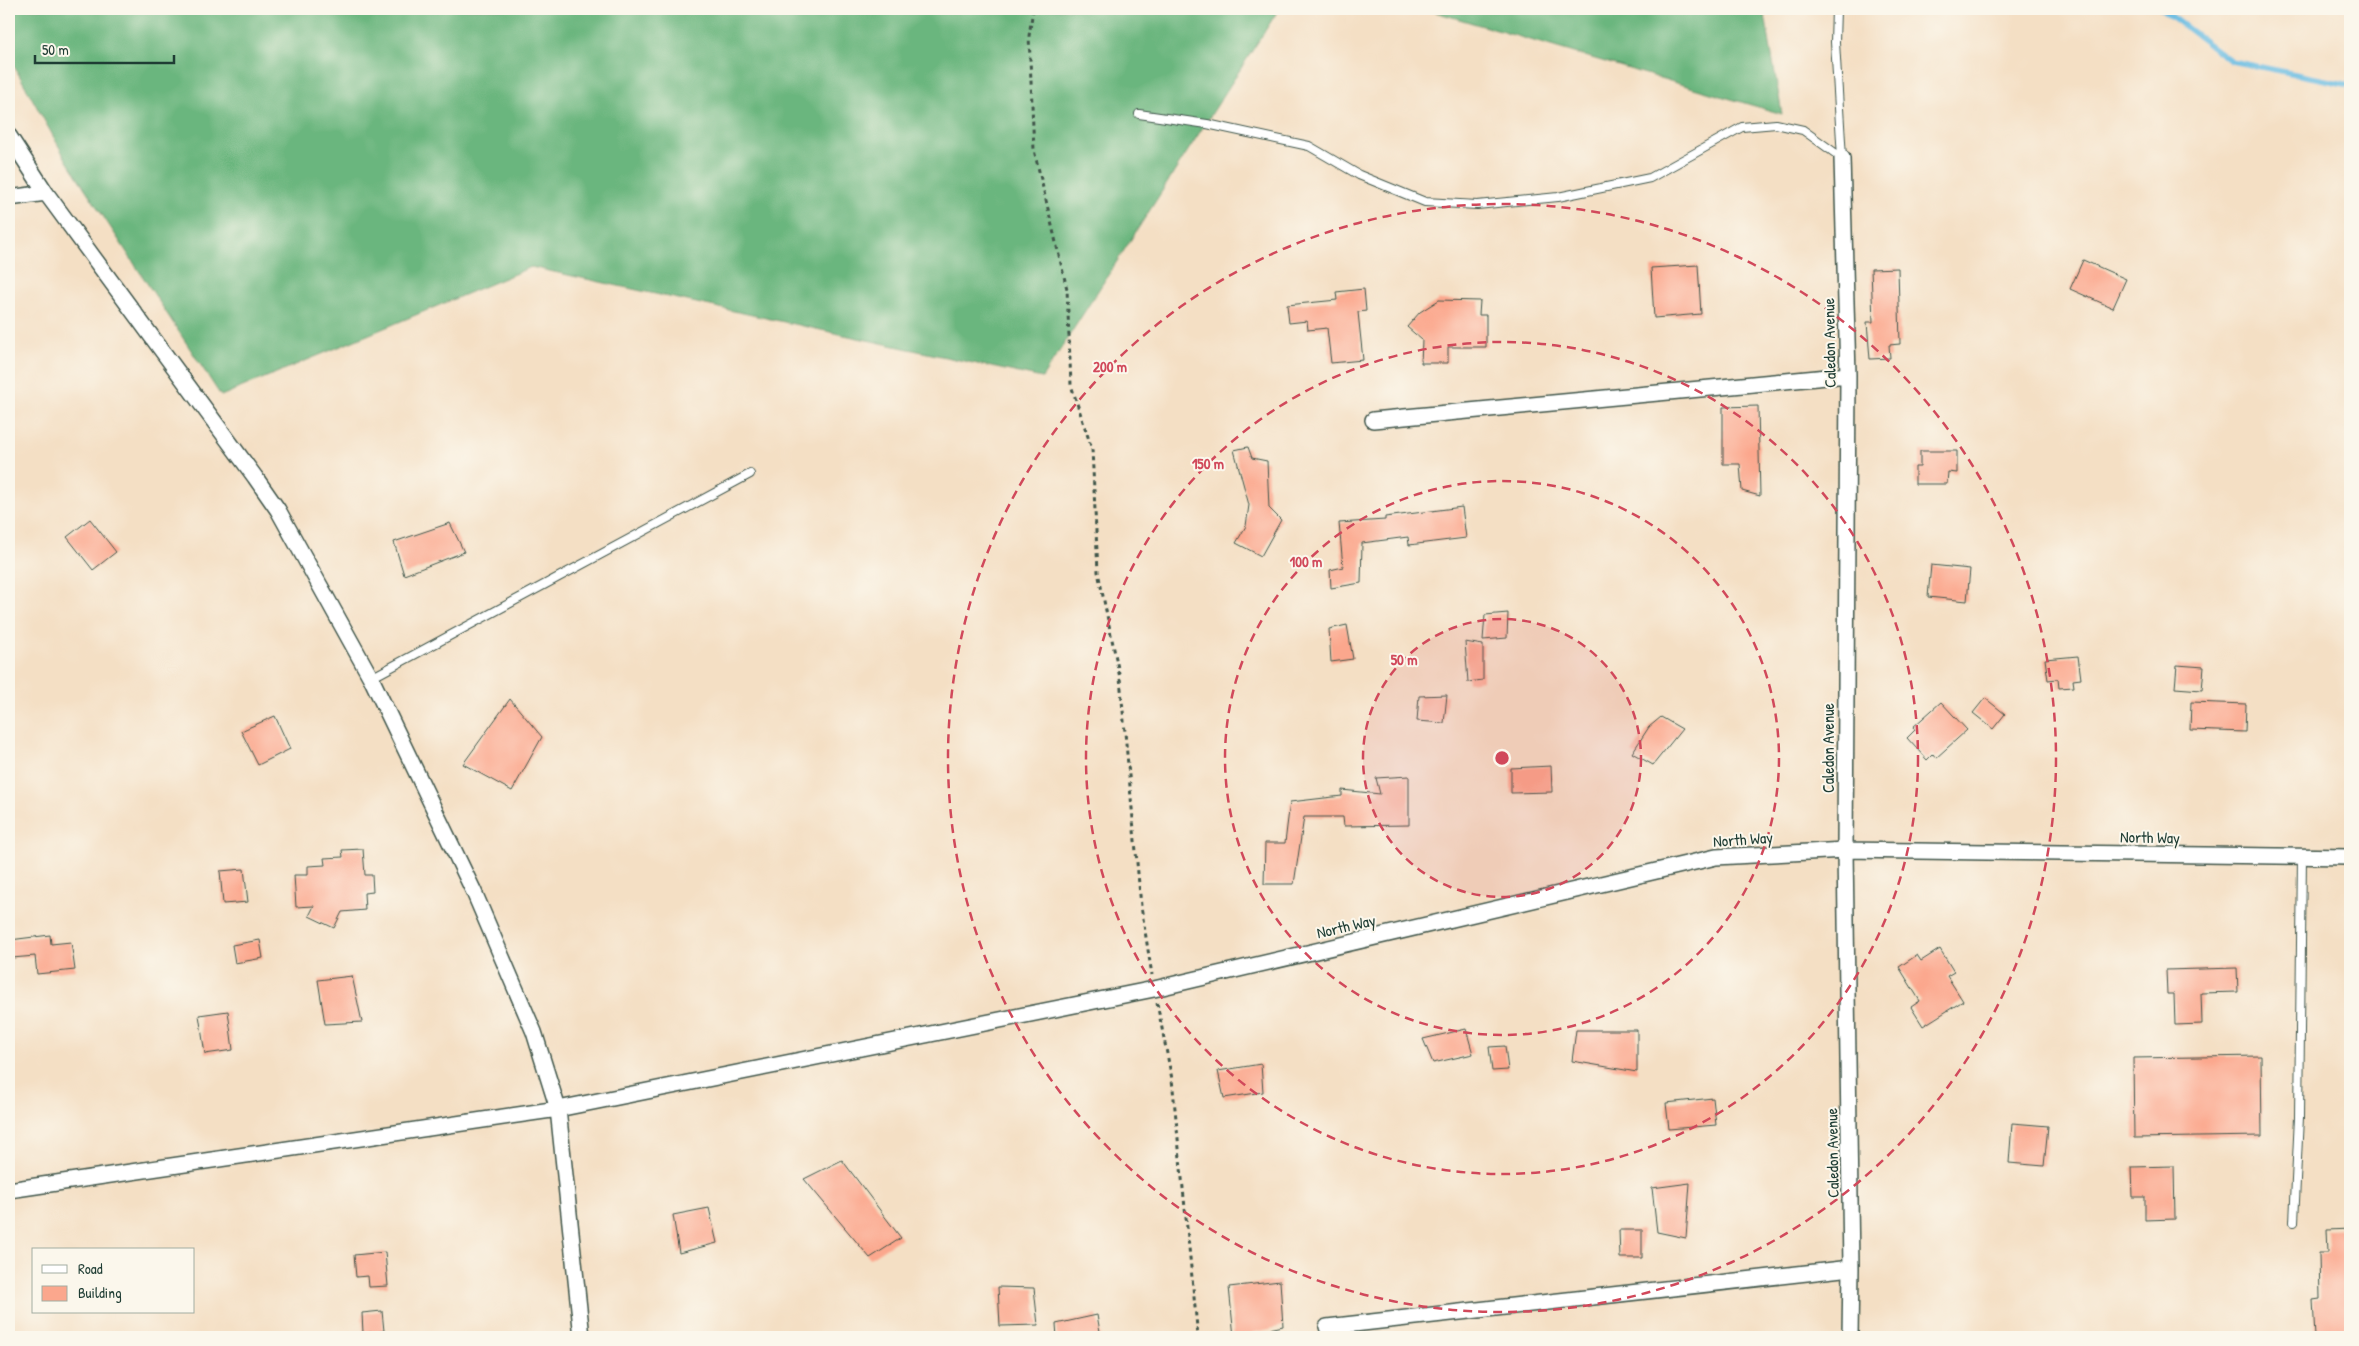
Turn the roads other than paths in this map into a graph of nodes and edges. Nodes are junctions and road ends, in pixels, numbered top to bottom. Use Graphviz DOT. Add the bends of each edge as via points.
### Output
graph roads {
  1 [pos="1836,9"];
  2 [pos="1139,114"];
  3 [pos="9,136"];
  4 [pos="1842,158"];
  5 [pos="46,193"];
  6 [pos="9,198"];
  7 [pos="1848,375"];
  8 [pos="1373,420"];
  9 [pos="750,474"];
  10 [pos="372,678"];
  11 [pos="1845,850"];
  12 [pos="2302,857"];
  13 [pos="2350,857"];
  14 [pos="558,1109"];
  15 [pos="9,1190"];
  16 [pos="2294,1222"];
  17 [pos="1851,1268"];
  18 [pos="1327,1327"];
  19 [pos="582,1337"];
  20 [pos="1850,1337"];
  1 -- 4 [label="lane"];
  2 -- 4 [label="lane" via="1309,146 1359,175 1425,202 1477,205 1558,197 1650,178 1742,127 1776,124 1803,130"];
  3 -- 5 [label="street"];
  4 -- 7 [label="street, Caledon Avenue"];
  5 -- 6 [label="street"];
  5 -- 10 [label="street" via="278,510"];
  7 -- 8 [label="street"];
  7 -- 11 [label="street, Caledon Avenue"];
  9 -- 10 [label="lane"];
  10 -- 14 [label="street" via="478,900 534,1032"];
  11 -- 12 [label="street, North Way"];
  11 -- 14 [label="street, North Way" via="1716,858 1154,989"];
  11 -- 17 [label="street, Caledon Avenue"];
  12 -- 13 [label="street, North Way"];
  12 -- 16 [label="lane" via="2299,1117"];
  14 -- 15 [label="street, North Way"];
  14 -- 19 [label="street"];
  17 -- 18 [label="street"];
  17 -- 20 [label="street, Caledon Avenue"];
}
